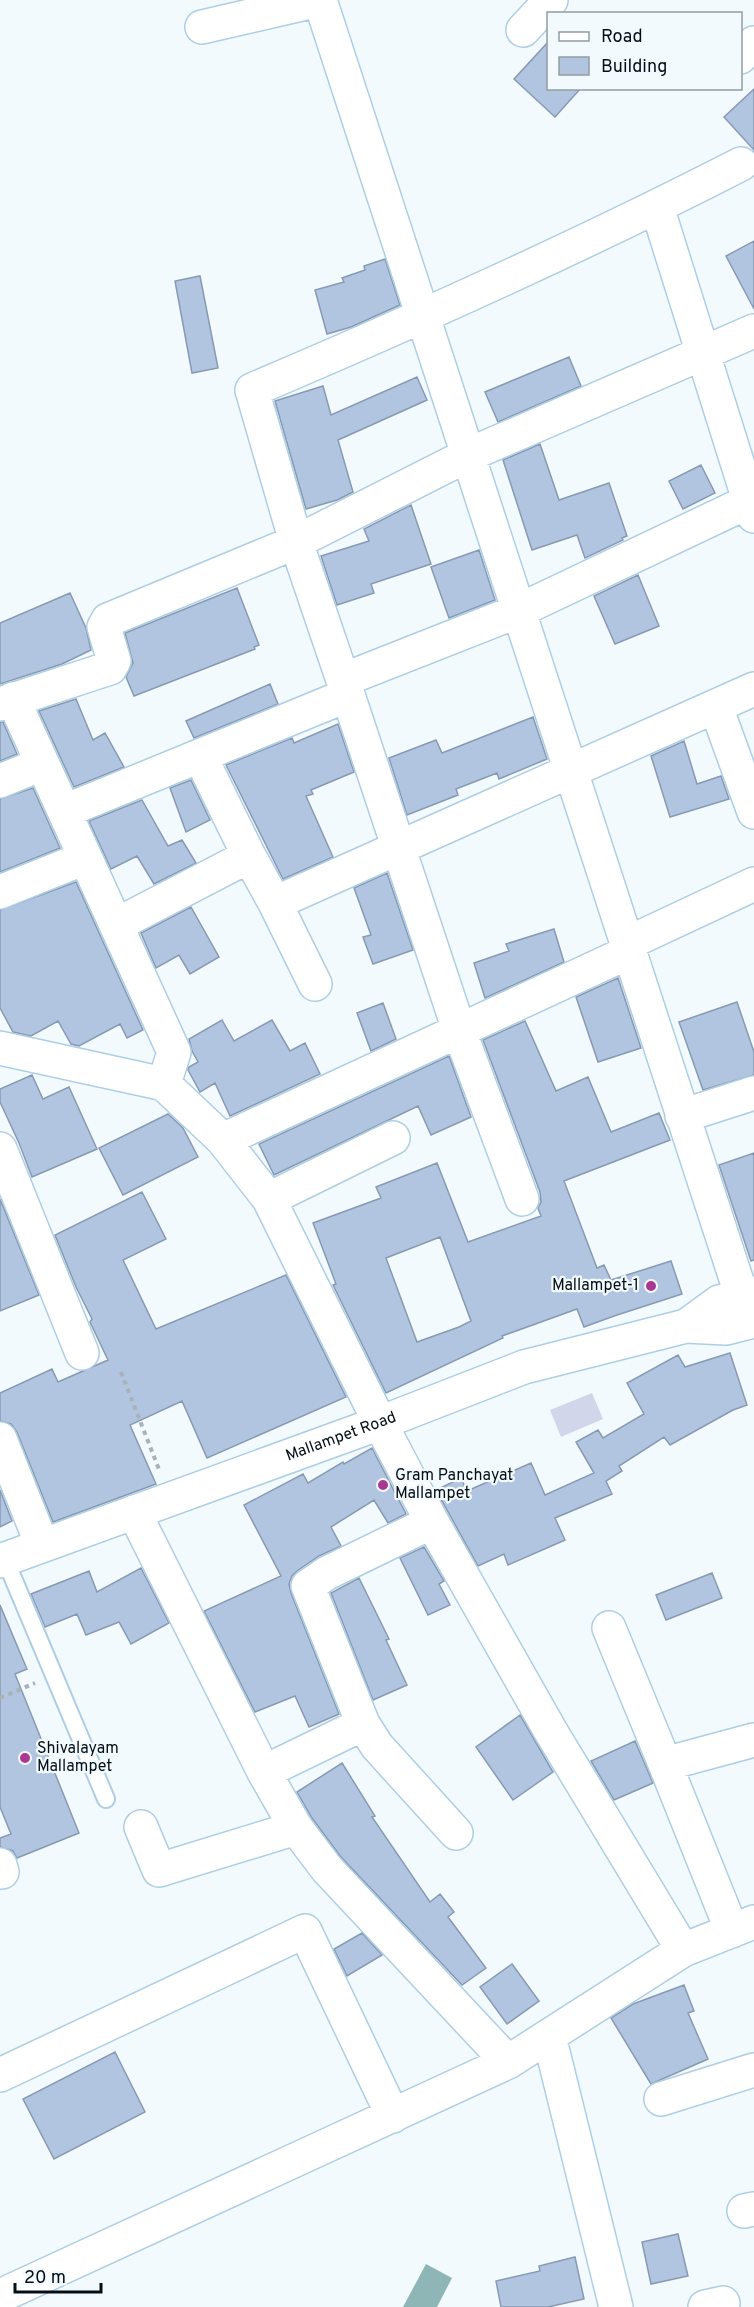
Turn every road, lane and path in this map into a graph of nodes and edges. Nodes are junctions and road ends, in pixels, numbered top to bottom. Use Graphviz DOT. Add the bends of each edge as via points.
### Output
graph roads {
  1 [pos="320,0"];
  2 [pos="551,0"];
  3 [pos="202,27"];
  4 [pos="523,30"];
  5 [pos="754,43"];
  6 [pos="742,56"];
  7 [pos="741,164"];
  8 [pos="657,207"];
  9 [pos="422,317"];
  10 [pos="754,331"];
  11 [pos="703,353"];
  12 [pos="468,455"];
  13 [pos="752,505"];
  14 [pos="296,542"];
  15 [pos="518,611"];
  16 [pos="346,688"];
  17 [pos="754,689"];
  18 [pos="6,702"];
  19 [pos="716,707"];
  20 [pos="200,756"];
  21 [pos="42,764"];
  22 [pos="570,772"];
  23 [pos="0,781"];
  24 [pos="64,811"];
  25 [pos="754,812"];
  26 [pos="399,848"];
  27 [pos="249,856"];
  28 [pos="86,858"];
  29 [pos="754,884"];
  30 [pos="0,892"];
  31 [pos="276,903"];
  32 [pos="116,925"];
  33 [pos="628,948"];
  34 [pos="315,984"];
  35 [pos="459,1030"];
  36 [pos="0,1048"];
  37 [pos="165,1084"];
  38 [pos="754,1093"];
  39 [pos="682,1116"];
  40 [pos="393,1138"];
  41 [pos="223,1140"];
  42 [pos="0,1149"];
  43 [pos="269,1199"];
  44 [pos="522,1199"];
  45 [pos="750,1315"];
  46 [pos="82,1353"];
  47 [pos="121,1372"];
  48 [pos="380,1423"];
  49 [pos="0,1439"];
  50 [pos="170,1499"];
  51 [pos="134,1512"];
  52 [pos="432,1522"];
  53 [pos="42,1545"];
  54 [pos="2,1560"];
  55 [pos="609,1628"];
  56 [pos="55,1674"];
  57 [pos="0,1698"];
  58 [pos="363,1724"];
  59 [pos="754,1740"];
  60 [pos="665,1764"];
  61 [pos="264,1772"];
  62 [pos="106,1799"];
  63 [pos="141,1827"];
  64 [pos="296,1828"];
  65 [pos="456,1833"];
  66 [pos="743,1927"];
  67 [pos="683,1950"];
  68 [pos="549,2036"];
  69 [pos="508,2061"];
  70 [pos="754,2070"];
  71 [pos="0,2075"];
  72 [pos="661,2099"];
  73 [pos="393,2116"];
  74 [pos="0,2296"];
  75 [pos="616,2307"];
  1 -- 3 [label="street"];
  1 -- 9 [label="street"];
  2 -- 4 [label="street"];
  5 -- 6 [label="street"];
  7 -- 8 [label="street"];
  8 -- 9 [label="street"];
  8 -- 11 [label="street"];
  9 -- 12 [label="street"];
  9 -- 14 [label="street" via="252,390"];
  10 -- 11 [label="street"];
  11 -- 12 [label="street"];
  11 -- 13 [label="street"];
  12 -- 14 [label="street"];
  12 -- 15 [label="street"];
  13 -- 15 [label="street"];
  14 -- 16 [label="street"];
  14 -- 18 [label="street" via="108,620 104,627 114,661 110,668"];
  15 -- 16 [label="street"];
  15 -- 22 [label="street"];
  16 -- 20 [label="street"];
  16 -- 26 [label="street"];
  17 -- 19 [label="street"];
  18 -- 21 [label="street"];
  19 -- 22 [label="street"];
  19 -- 25 [label="street"];
  20 -- 24 [label="street"];
  20 -- 27 [label="street"];
  21 -- 23 [label="street"];
  21 -- 24 [label="street"];
  22 -- 26 [label="street"];
  22 -- 33 [label="street"];
  24 -- 28 [label="street"];
  26 -- 31 [label="street"];
  26 -- 35 [label="street"];
  27 -- 31 [label="street"];
  27 -- 32 [label="street"];
  28 -- 30 [label="street"];
  28 -- 32 [label="street"];
  29 -- 33 [label="street"];
  31 -- 34 [label="street"];
  32 -- 37 [label="street" via="174,1053"];
  33 -- 35 [label="street"];
  33 -- 39 [label="street"];
  35 -- 41 [label="street"];
  35 -- 44 [label="street"];
  36 -- 37 [label="street"];
  37 -- 41 [label="street"];
  38 -- 39 [label="street"];
  39 -- 45 [label="street"];
  40 -- 43 [label="street"];
  41 -- 43 [label="street"];
  42 -- 46 [label="street"];
  43 -- 48 [label="street"];
  45 -- 48 [label="street, Mallampet Road" via="720,1302 686,1326 524,1367"];
  47 -- 50 [label="path"];
  48 -- 50 [label="street, Mallampet Road"];
  48 -- 52 [label="street"];
  49 -- 53 [label="street"];
  50 -- 51 [label="street, Mallampet Road"];
  51 -- 53 [label="street, Mallampet Road"];
  51 -- 61 [label="street"];
  52 -- 58 [label="street" via="308,1586"];
  52 -- 67 [label="street" via="550,1730"];
  53 -- 54 [label="street, Mallampet Road"];
  54 -- 56 [label="lane"];
  55 -- 60 [label="street"];
  56 -- 57 [label="path"];
  56 -- 62 [label="lane"];
  58 -- 61 [label="street"];
  58 -- 65 [label="street" via="377,1746"];
  59 -- 60 [label="street"];
  60 -- 66 [label="street"];
  61 -- 64 [label="street"];
  63 -- 64 [label="street" via="159,1870"];
  64 -- 69 [label="street" via="327,1869"];
  66 -- 67 [label="street"];
  67 -- 68 [label="street"];
  68 -- 69 [label="street"];
  68 -- 75 [label="street"];
  69 -- 73 [label="street"];
  70 -- 72 [label="street"];
  71 -- 73 [label="street" via="305,1931"];
  73 -- 74 [label="street"];
}
